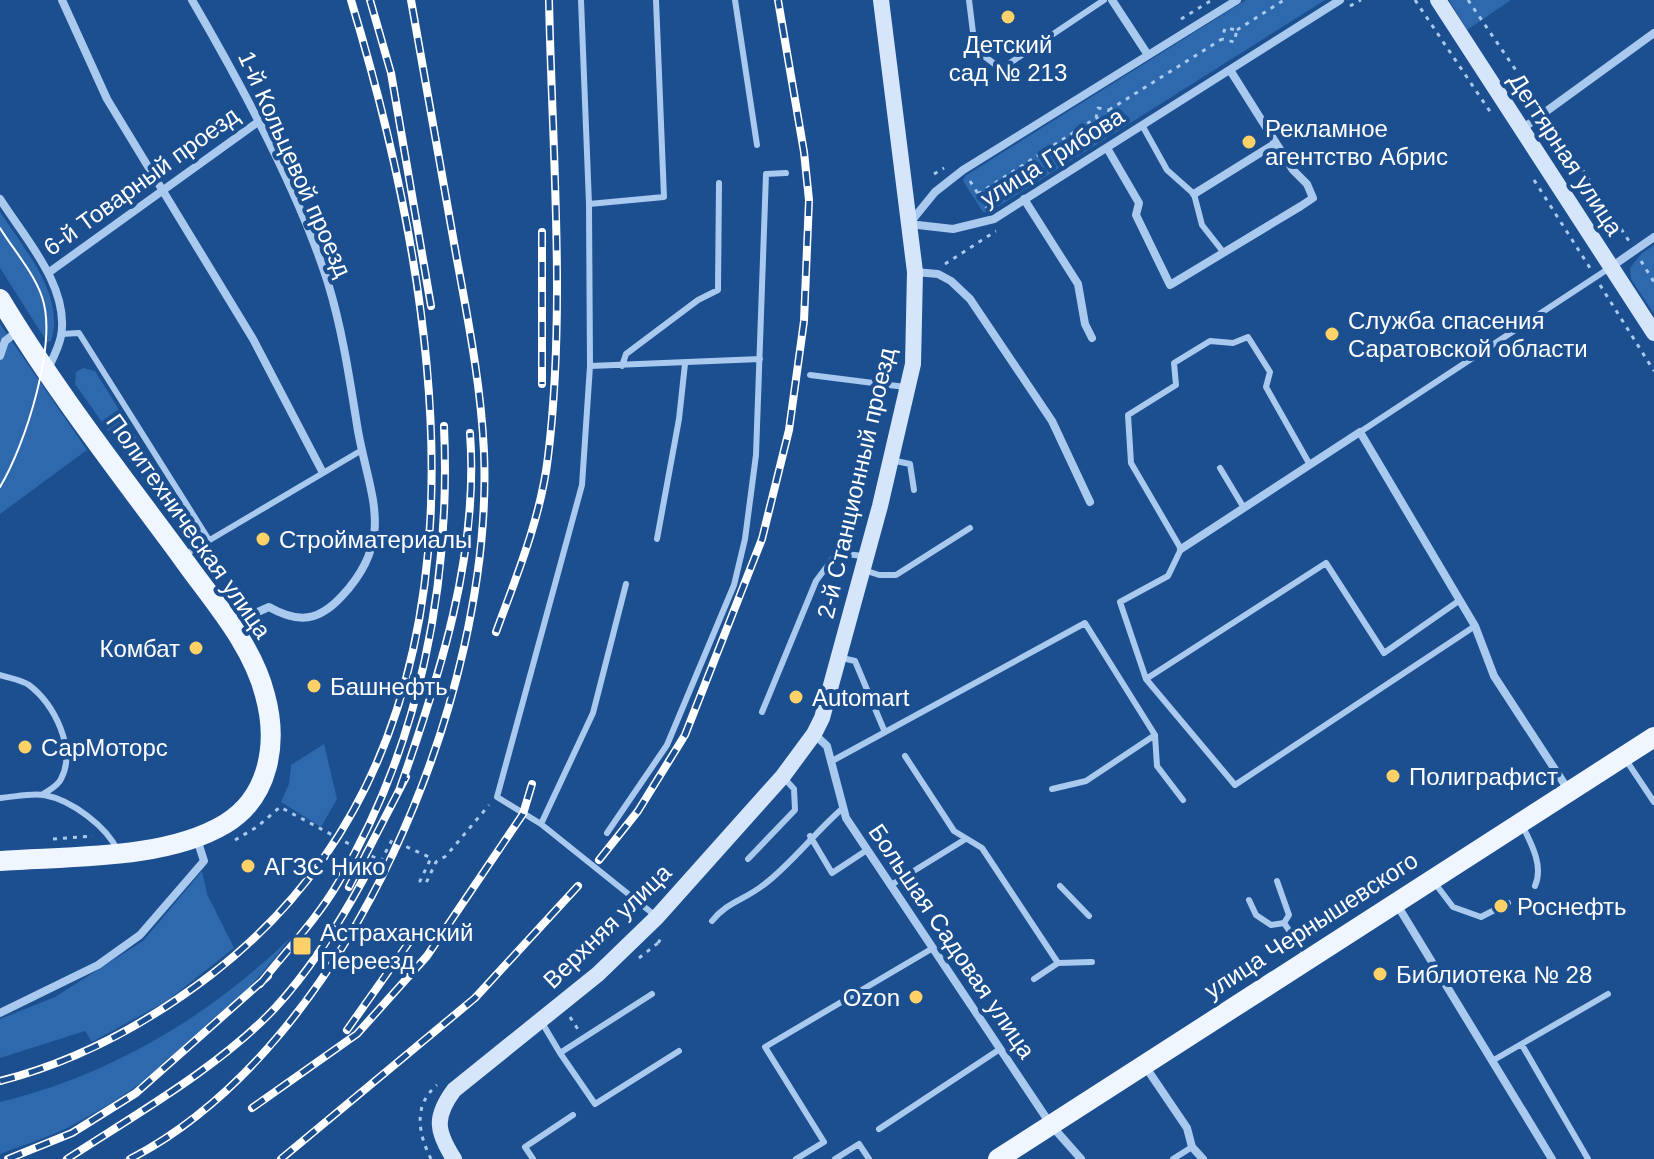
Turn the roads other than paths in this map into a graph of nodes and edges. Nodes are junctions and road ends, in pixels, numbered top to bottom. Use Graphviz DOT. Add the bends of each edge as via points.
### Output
graph roads {
  1 [pos="62,0"];
  2 [pos="192,0"];
  3 [pos="581,0"];
  4 [pos="656,0"];
  5 [pos="735,0"];
  6 [pos="881,0"];
  7 [pos="969,0"];
  8 [pos="1104,0"];
  9 [pos="1112,0"];
  10 [pos="1237,0"];
  11 [pos="1340,0"];
  12 [pos="1438,0"];
  13 [pos="1654,33"];
  14 [pos="1148,55"];
  15 [pos="1230,70"];
  16 [pos="258,122"];
  17 [pos="1142,125"];
  18 [pos="1521,129"];
  19 [pos="1276,143"];
  20 [pos="757,145"];
  21 [pos="1107,148"];
  22 [pos="786,173"];
  23 [pos="719,183"];
  24 [pos="164,191"];
  25 [pos="1194,194"];
  26 [pos="0,199"];
  27 [pos="1024,199"];
  28 [pos="589,204"];
  29 [pos="909,224"];
  30 [pos="1654,237"];
  31 [pos="1224,253"];
  32 [pos="1611,267"];
  33 [pos="915,272"];
  34 [pos="48,273"];
  35 [pos="0,299"];
  36 [pos="19,330"];
  37 [pos="1654,333"];
  38 [pos="62,334"];
  39 [pos="1092,338"];
  40 [pos="0,356"];
  41 [pos="760,359"];
  42 [pos="685,364"];
  43 [pos="590,366"];
  44 [pos="622,366"];
  45 [pos="47,372"];
  46 [pos="810,375"];
  47 [pos="908,387"];
  48 [pos="1360,432"];
  49 [pos="362,450"];
  50 [pos="891,460"];
  51 [pos="1310,465"];
  52 [pos="1220,468"];
  53 [pos="322,471"];
  54 [pos="914,490"];
  55 [pos="1090,502"];
  56 [pos="1244,508"];
  57 [pos="970,528"];
  58 [pos="657,539"];
  59 [pos="209,540"];
  60 [pos="1181,549"];
  61 [pos="181,557"];
  62 [pos="865,564"];
  63 [pos="626,584"];
  64 [pos="1460,600"];
  65 [pos="230,625"];
  66 [pos="1475,626"];
  67 [pos="839,657"];
  68 [pos="0,675"];
  69 [pos="1146,679"];
  70 [pos="762,712"];
  71 [pos="884,730"];
  72 [pos="814,734"];
  73 [pos="1155,735"];
  74 [pos="1654,737"];
  75 [pos="905,756"];
  76 [pos="1624,757"];
  77 [pos="832,761"];
  78 [pos="783,776"];
  79 [pos="1052,789"];
  80 [pos="1569,792"];
  81 [pos="42,795"];
  82 [pos="0,798"];
  83 [pos="1183,800"];
  84 [pos="1654,802"];
  85 [pos="843,808"];
  86 [pos="1521,822"];
  87 [pos="541,824"];
  88 [pos="607,833"];
  89 [pos="810,836"];
  90 [pos="197,838"];
  91 [pos="964,840"];
  92 [pos="114,843"];
  93 [pos="867,850"];
  94 [pos="748,859"];
  95 [pos="0,861"];
  96 [pos="1431,879"];
  97 [pos="1277,881"];
  98 [pos="891,885"];
  99 [pos="1060,886"];
  100 [pos="1535,886"];
  101 [pos="1249,900"];
  102 [pos="1396,902"];
  103 [pos="1508,903"];
  104 [pos="1089,916"];
  105 [pos="657,917"];
  106 [pos="712,921"];
  107 [pos="1284,923"];
  108 [pos="933,948"];
  109 [pos="1308,958"];
  110 [pos="1092,962"];
  111 [pos="1058,963"];
  112 [pos="1034,979"];
  113 [pos="652,994"];
  114 [pos="1608,994"];
  115 [pos="0,1013"];
  116 [pos="541,1021"];
  117 [pos="1522,1045"];
  118 [pos="1000,1049"];
  119 [pos="679,1051"];
  120 [pos="560,1053"];
  121 [pos="1492,1061"];
  122 [pos="1143,1064"];
  123 [pos="573,1115"];
  124 [pos="1051,1125"];
  125 [pos="879,1129"];
  126 [pos="1192,1147"];
  127 [pos="454,1159"];
  128 [pos="533,1159"];
  129 [pos="796,1159"];
  130 [pos="835,1159"];
  131 [pos="869,1159"];
  132 [pos="998,1159"];
  133 [pos="1081,1159"];
  134 [pos="1173,1159"];
  135 [pos="1203,1159"];
  136 [pos="1552,1159"];
  137 [pos="1588,1159"];
  1 -- 24 [label="street" via="107,99"];
  2 -- 16 [label="street, 1-й Кольцевой проезд"];
  3 -- 28 [label="lane"];
  4 -- 28 [label="lane" via="664,197"];
  5 -- 20 [label="lane"];
  6 -- 29 [label="main road, 2-й Станционный проезд"];
  7 -- 8 [label="lane" via="975,49 1001,69"];
  9 -- 14 [label="street"];
  10 -- 14 [label="street, улица Грибова"];
  11 -- 15 [label="street, улица Грибова"];
  12 -- 18 [label="main road, Дегтярная улица"];
  13 -- 18 [label="street"];
  14 -- 29 [label="street, улица Грибова" via="963,170 935,192"];
  15 -- 17 [label="street, улица Грибова"];
  15 -- 19 [label="street"];
  16 -- 24 [label="street, 6-й Товарный проезд"];
  16 -- 49 [label="street, 1-й Кольцевой проезд" via="328,282"];
  17 -- 21 [label="street, улица Грибова"];
  17 -- 25 [label="lane" via="1167,170"];
  18 -- 32 [label="main road, Дегтярная улица"];
  19 -- 25 [label="street"];
  19 -- 31 [label="street" via="1313,198"];
  21 -- 27 [label="street, улица Грибова"];
  21 -- 31 [label="street" via="1139,203 1136,215 1170,285"];
  22 -- 41 [label="lane" via="766,174"];
  23 -- 44 [label="lane" via="718,290 626,354"];
  24 -- 34 [label="street, 6-й Товарный проезд"];
  24 -- 53 [label="street" via="286,398"];
  25 -- 31 [label="lane" via="1202,225"];
  26 -- 34 [label="street"];
  27 -- 29 [label="street, улица Грибова" via="994,219 953,229"];
  27 -- 39 [label="street" via="1078,284"];
  28 -- 43 [label="lane"];
  29 -- 33 [label="main road, 2-й Станционный проезд"];
  30 -- 32 [label="street"];
  32 -- 37 [label="main road, Дегтярная улица"];
  32 -- 48 [label="lane"];
  33 -- 47 [label="main road, 2-й Станционный проезд"];
  33 -- 55 [label="street" via="951,281 984,317 1052,421"];
  34 -- 38 [label="street"];
  35 -- 36 [label="main road, Политехническая улица"];
  36 -- 40 [label="street" via="5,341"];
  36 -- 45 [label="main road, Политехническая улица"];
  38 -- 45 [label="street"];
  38 -- 59 [label="lane" via="79,333"];
  41 -- 42 [label="lane"];
  41 -- 88 [label="lane" via="756,455 734,585 667,745"];
  42 -- 44 [label="lane"];
  42 -- 58 [label="lane"];
  43 -- 44 [label="lane"];
  43 -- 87 [label="lane" via="582,485 497,797"];
  45 -- 61 [label="main road, Политехническая улица"];
  46 -- 47 [label="lane"];
  47 -- 50 [label="main road, 2-й Станционный проезд"];
  48 -- 51 [label="street"];
  48 -- 64 [label="street"];
  49 -- 53 [label="lane"];
  49 -- 65 [label="street, 1-й Кольцевой проезд" via="377,522 345,593 323,615 288,618 269,607"];
  50 -- 54 [label="lane" via="910,464"];
  50 -- 62 [label="main road, 2-й Станционный проезд"];
  51 -- 56 [label="street"];
  51 -- 60 [label="lane" via="1266,387 1270,372 1248,337 1233,343 1210,341 1174,363 1176,385 1128,415 1131,463"];
  52 -- 56 [label="lane"];
  53 -- 59 [label="lane"];
  56 -- 60 [label="street"];
  57 -- 62 [label="lane" via="896,575 879,575"];
  59 -- 61 [label="lane"];
  60 -- 69 [label="lane" via="1168,576 1120,602"];
  61 -- 65 [label="main road, Политехническая улица"];
  62 -- 67 [label="main road, 2-й Станционный проезд"];
  62 -- 70 [label="lane" via="837,553 816,581"];
  63 -- 87 [label="lane" via="593,713"];
  64 -- 66 [label="street"];
  64 -- 69 [label="lane" via="1384,653 1326,563"];
  65 -- 90 [label="main road, Политехническая улица" via="255,665 271,726 269,763 250,802 227,823"];
  66 -- 69 [label="lane" via="1235,785"];
  66 -- 80 [label="street" via="1494,676"];
  67 -- 71 [label="lane" via="855,661"];
  67 -- 72 [label="main road, 2-й Станционный проезд"];
  68 -- 81 [label="lane" via="27,684 47,703 60,727 67,763 60,782"];
  71 -- 73 [label="lane" via="1085,623"];
  71 -- 77 [label="lane"];
  72 -- 77 [label="street, Большая Садовая улица" via="827,746"];
  72 -- 78 [label="main road, Верхняя улица"];
  73 -- 79 [label="lane" via="1086,781"];
  73 -- 83 [label="lane" via="1157,766"];
  74 -- 76 [label="main road, улица Чернышевского"];
  75 -- 91 [label="lane"];
  76 -- 80 [label="main road, улица Чернышевского"];
  76 -- 84 [label="lane"];
  77 -- 85 [label="street, Большая Садовая улица"];
  78 -- 94 [label="lane" via="794,789 795,810"];
  78 -- 105 [label="main road, Верхняя улица"];
  80 -- 86 [label="main road, улица Чернышевского"];
  81 -- 82 [label="lane"];
  81 -- 92 [label="lane" via="56,799"];
  85 -- 89 [label="lane"];
  85 -- 93 [label="street, Большая Садовая улица"];
  86 -- 96 [label="main road, улица Чернышевского"];
  86 -- 100 [label="lane" via="1535,852"];
  87 -- 105 [label="lane"];
  89 -- 93 [label="lane" via="832,873"];
  89 -- 106 [label="lane" via="764,885 725,904"];
  90 -- 92 [label="main road"];
  90 -- 115 [label="street" via="204,861 140,935 98,965"];
  91 -- 98 [label="lane"];
  91 -- 111 [label="lane" via="982,848"];
  92 -- 95 [label="main road"];
  93 -- 98 [label="street, Большая Садовая улица"];
  96 -- 102 [label="main road, улица Чернышевского"];
  96 -- 103 [label="lane" via="1453,907 1481,917"];
  97 -- 107 [label="lane" via="1287,902"];
  98 -- 108 [label="street, Большая Садовая улица"];
  99 -- 104 [label="lane"];
  101 -- 107 [label="lane" via="1256,915 1271,925"];
  102 -- 109 [label="main road, улица Чернышевского"];
  102 -- 121 [label="street"];
  105 -- 116 [label="main road, Верхняя улица"];
  107 -- 109 [label="lane"];
  108 -- 118 [label="street, Большая Садовая улица"];
  108 -- 129 [label="lane" via="765,1047 824,1142"];
  109 -- 122 [label="main road, улица Чернышевского"];
  110 -- 111 [label="lane"];
  111 -- 112 [label="lane"];
  113 -- 120 [label="lane"];
  114 -- 117 [label="lane"];
  116 -- 120 [label="lane"];
  116 -- 127 [label="main road, Верхняя улица" via="454,1090 441,1108 439,1126"];
  117 -- 121 [label="lane"];
  117 -- 137 [label="lane"];
  118 -- 124 [label="street, Большая Садовая улица"];
  118 -- 125 [label="lane"];
  119 -- 120 [label="lane" via="595,1104"];
  121 -- 136 [label="street"];
  122 -- 124 [label="main road, улица Чернышевского"];
  122 -- 126 [label="street" via="1187,1128"];
  123 -- 128 [label="lane" via="525,1147"];
  124 -- 132 [label="main road, улица Чернышевского"];
  124 -- 133 [label="street, Большая Садовая улица"];
  126 -- 134 [label="lane"];
  126 -- 135 [label="street"];
  130 -- 131 [label="lane" via="859,1144"];
}
